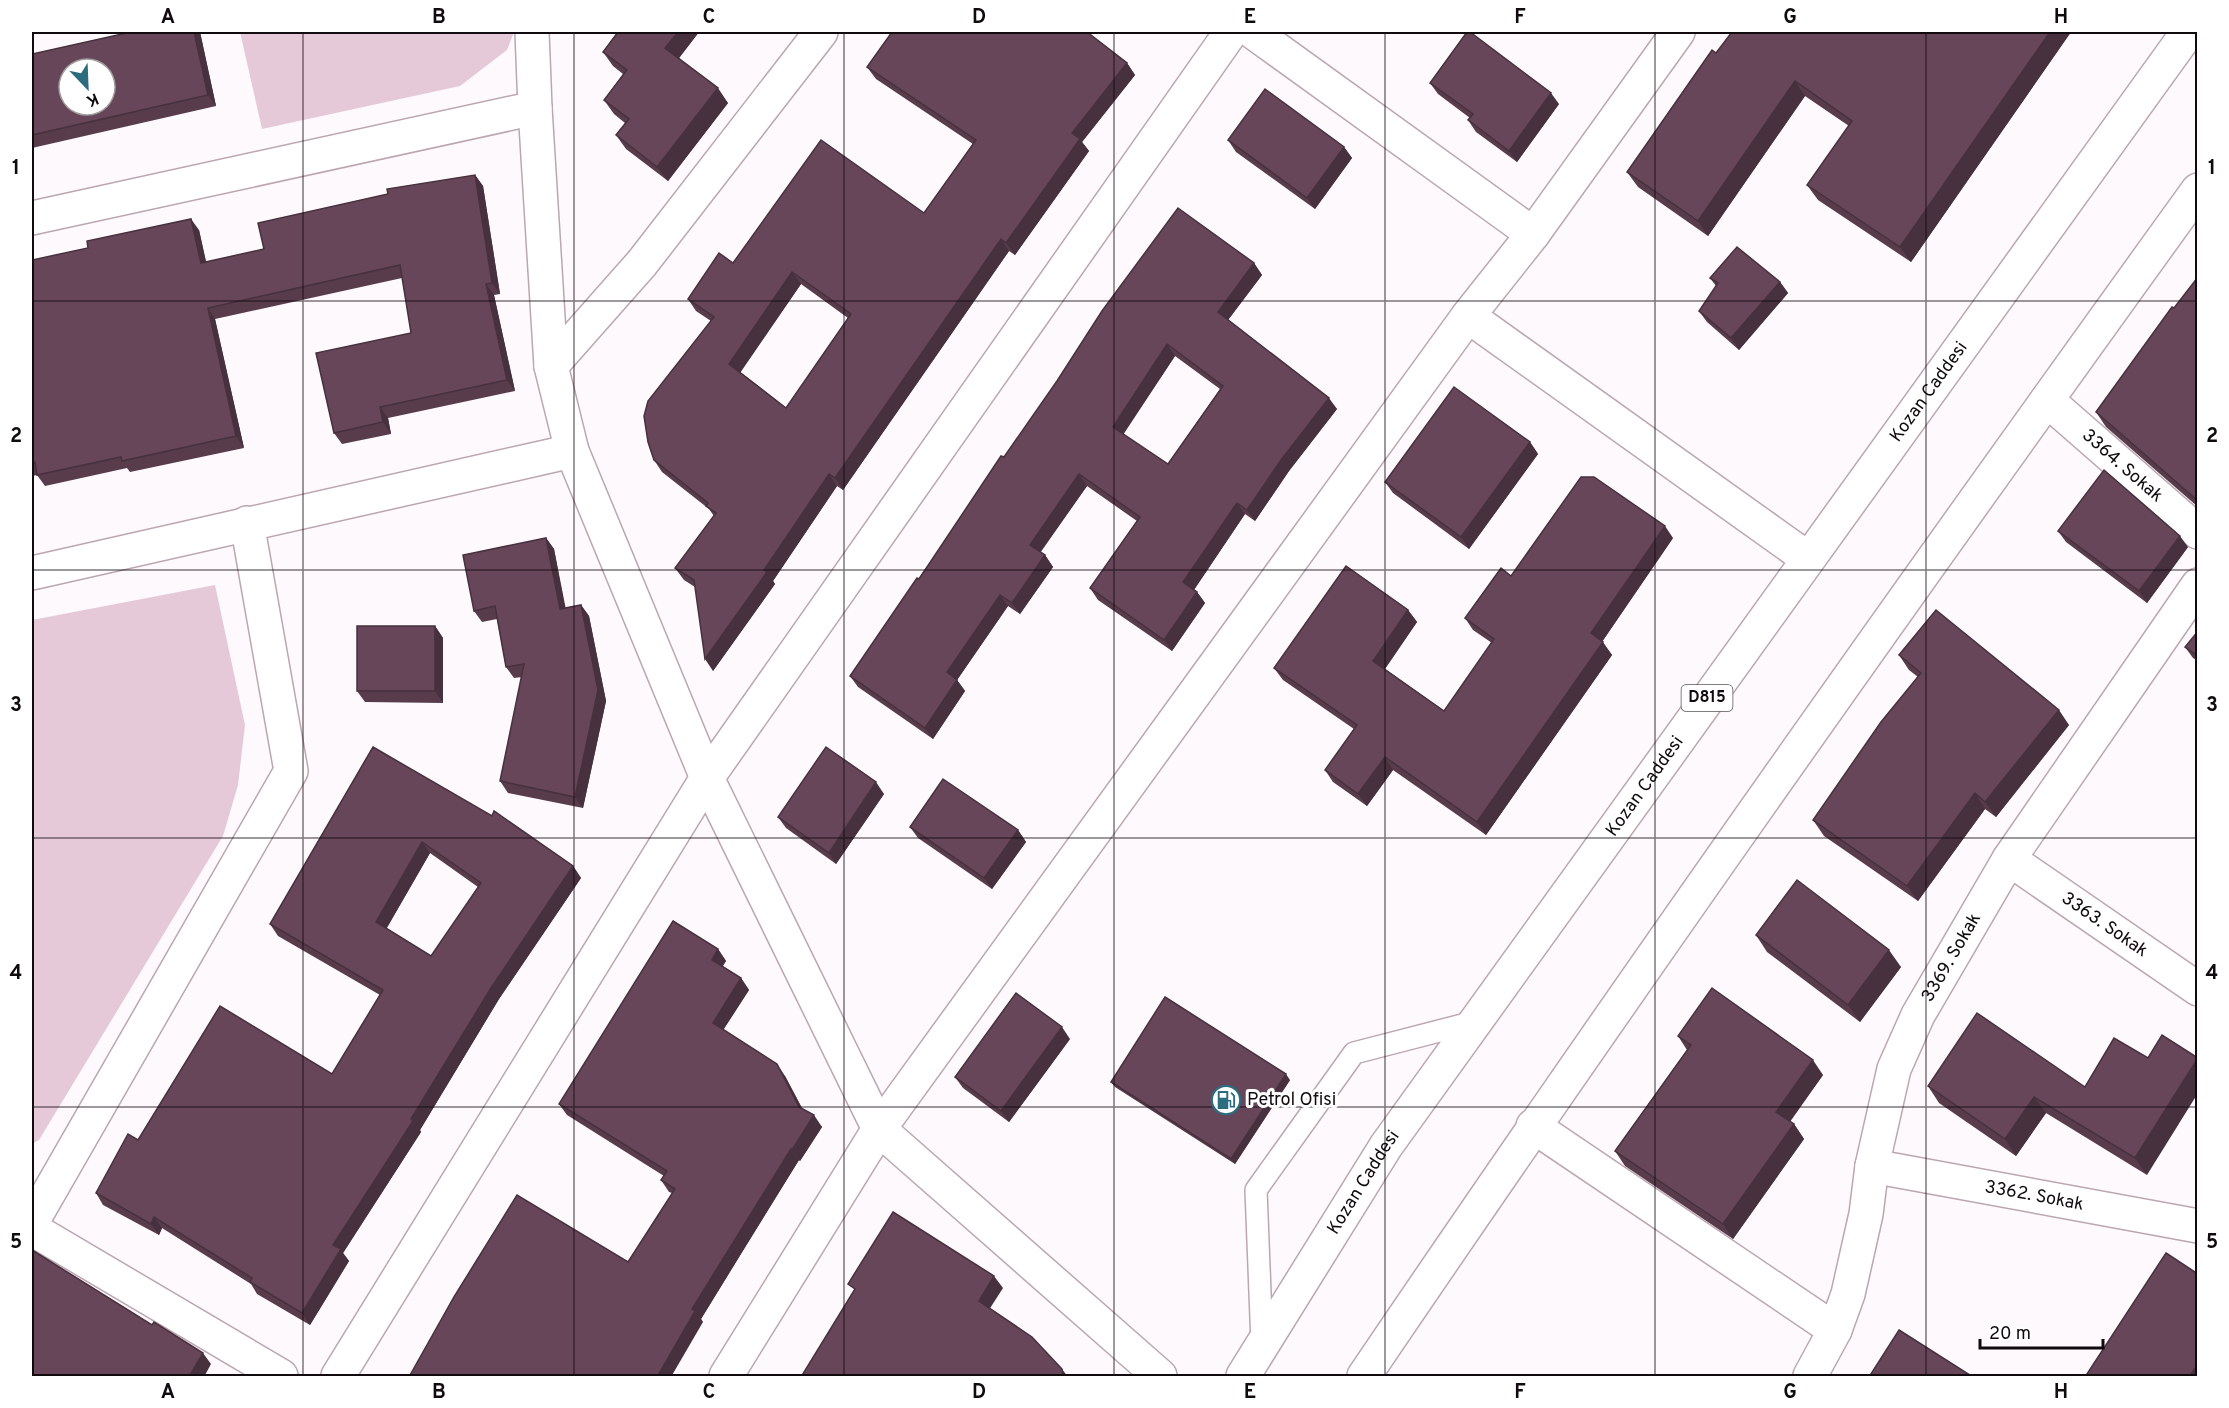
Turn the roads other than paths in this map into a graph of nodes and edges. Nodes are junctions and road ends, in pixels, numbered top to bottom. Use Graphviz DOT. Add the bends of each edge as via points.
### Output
graph roads {
  1 [pos="532,32"];
  2 [pos="821,32"];
  3 [pos="1232,32"];
  4 [pos="1253,32"];
  5 [pos="1678,32"];
  6 [pos="2188,32"];
  7 [pos="535,108"];
  8 [pos="2198,190"];
  9 [pos="32,218"];
  10 [pos="1533,234"];
  11 [pos="1468,316"];
  12 [pos="551,366"];
  13 [pos="2047,400"];
  14 [pos="572,451"];
  15 [pos="247,523"];
  16 [pos="2198,532"];
  17 [pos="1807,558"];
  18 [pos="32,573"];
  19 [pos="2198,585"];
  20 [pos="706,778"];
  21 [pos="2009,860"];
  22 [pos="2198,989"];
  23 [pos="1474,1022"];
  24 [pos="1533,1126"];
  25 [pos="879,1129"];
  26 [pos="1872,1167"];
  27 [pos="32,1222"];
  28 [pos="2198,1226"];
  29 [pos="32,1228"];
  30 [pos="1835,1330"];
  31 [pos="1262,1346"];
  32 [pos="281,1377"];
  33 [pos="338,1377"];
  34 [pos="726,1377"];
  35 [pos="1160,1377"];
  36 [pos="1243,1377"];
  37 [pos="1364,1377"];
  38 [pos="1810,1377"];
  1 -- 7 [label="main road"];
  2 -- 12 [label="main road" via="642,263"];
  3 -- 20 [label="main road"];
  4 -- 10 [label="main road"];
  5 -- 10 [label="main road"];
  6 -- 17 [label="main road, Kozan Caddesi / D815"];
  7 -- 9 [label="main road"];
  7 -- 12 [label="main road"];
  8 -- 13 [label="main road"];
  10 -- 11 [label="main road"];
  11 -- 17 [label="main road"];
  11 -- 25 [label="main road"];
  12 -- 14 [label="main road"];
  13 -- 16 [label="main road, 3364. Sokak"];
  13 -- 24 [label="main road"];
  14 -- 15 [label="main road"];
  14 -- 20 [label="main road"];
  15 -- 18 [label="main road"];
  15 -- 27 [label="main road" via="291,771"];
  17 -- 23 [label="main road, Kozan Caddesi / D815"];
  19 -- 21 [label="main road, 3369. Sokak"];
  20 -- 25 [label="main road"];
  20 -- 33 [label="main road"];
  21 -- 22 [label="main road, 3363. Sokak"];
  21 -- 26 [label="main road, 3369. Sokak" via="1918,1014 1894,1069"];
  23 -- 31 [label="main road, Kozan Caddesi / D815" via="1386,1146"];
  23 -- 31 [label="lane" via="1354,1053 1256,1190"];
  24 -- 30 [label="main road"];
  24 -- 37 [label="main road"];
  25 -- 34 [label="main road"];
  25 -- 35 [label="main road"];
  26 -- 28 [label="main road, 3362. Sokak"];
  26 -- 30 [label="main road, 3369. Sokak" via="1858,1256"];
  29 -- 32 [label="main road"];
  30 -- 38 [label="main road, 3369. Sokak"];
  31 -- 36 [label="main road, Kozan Caddesi / D815"];
}
